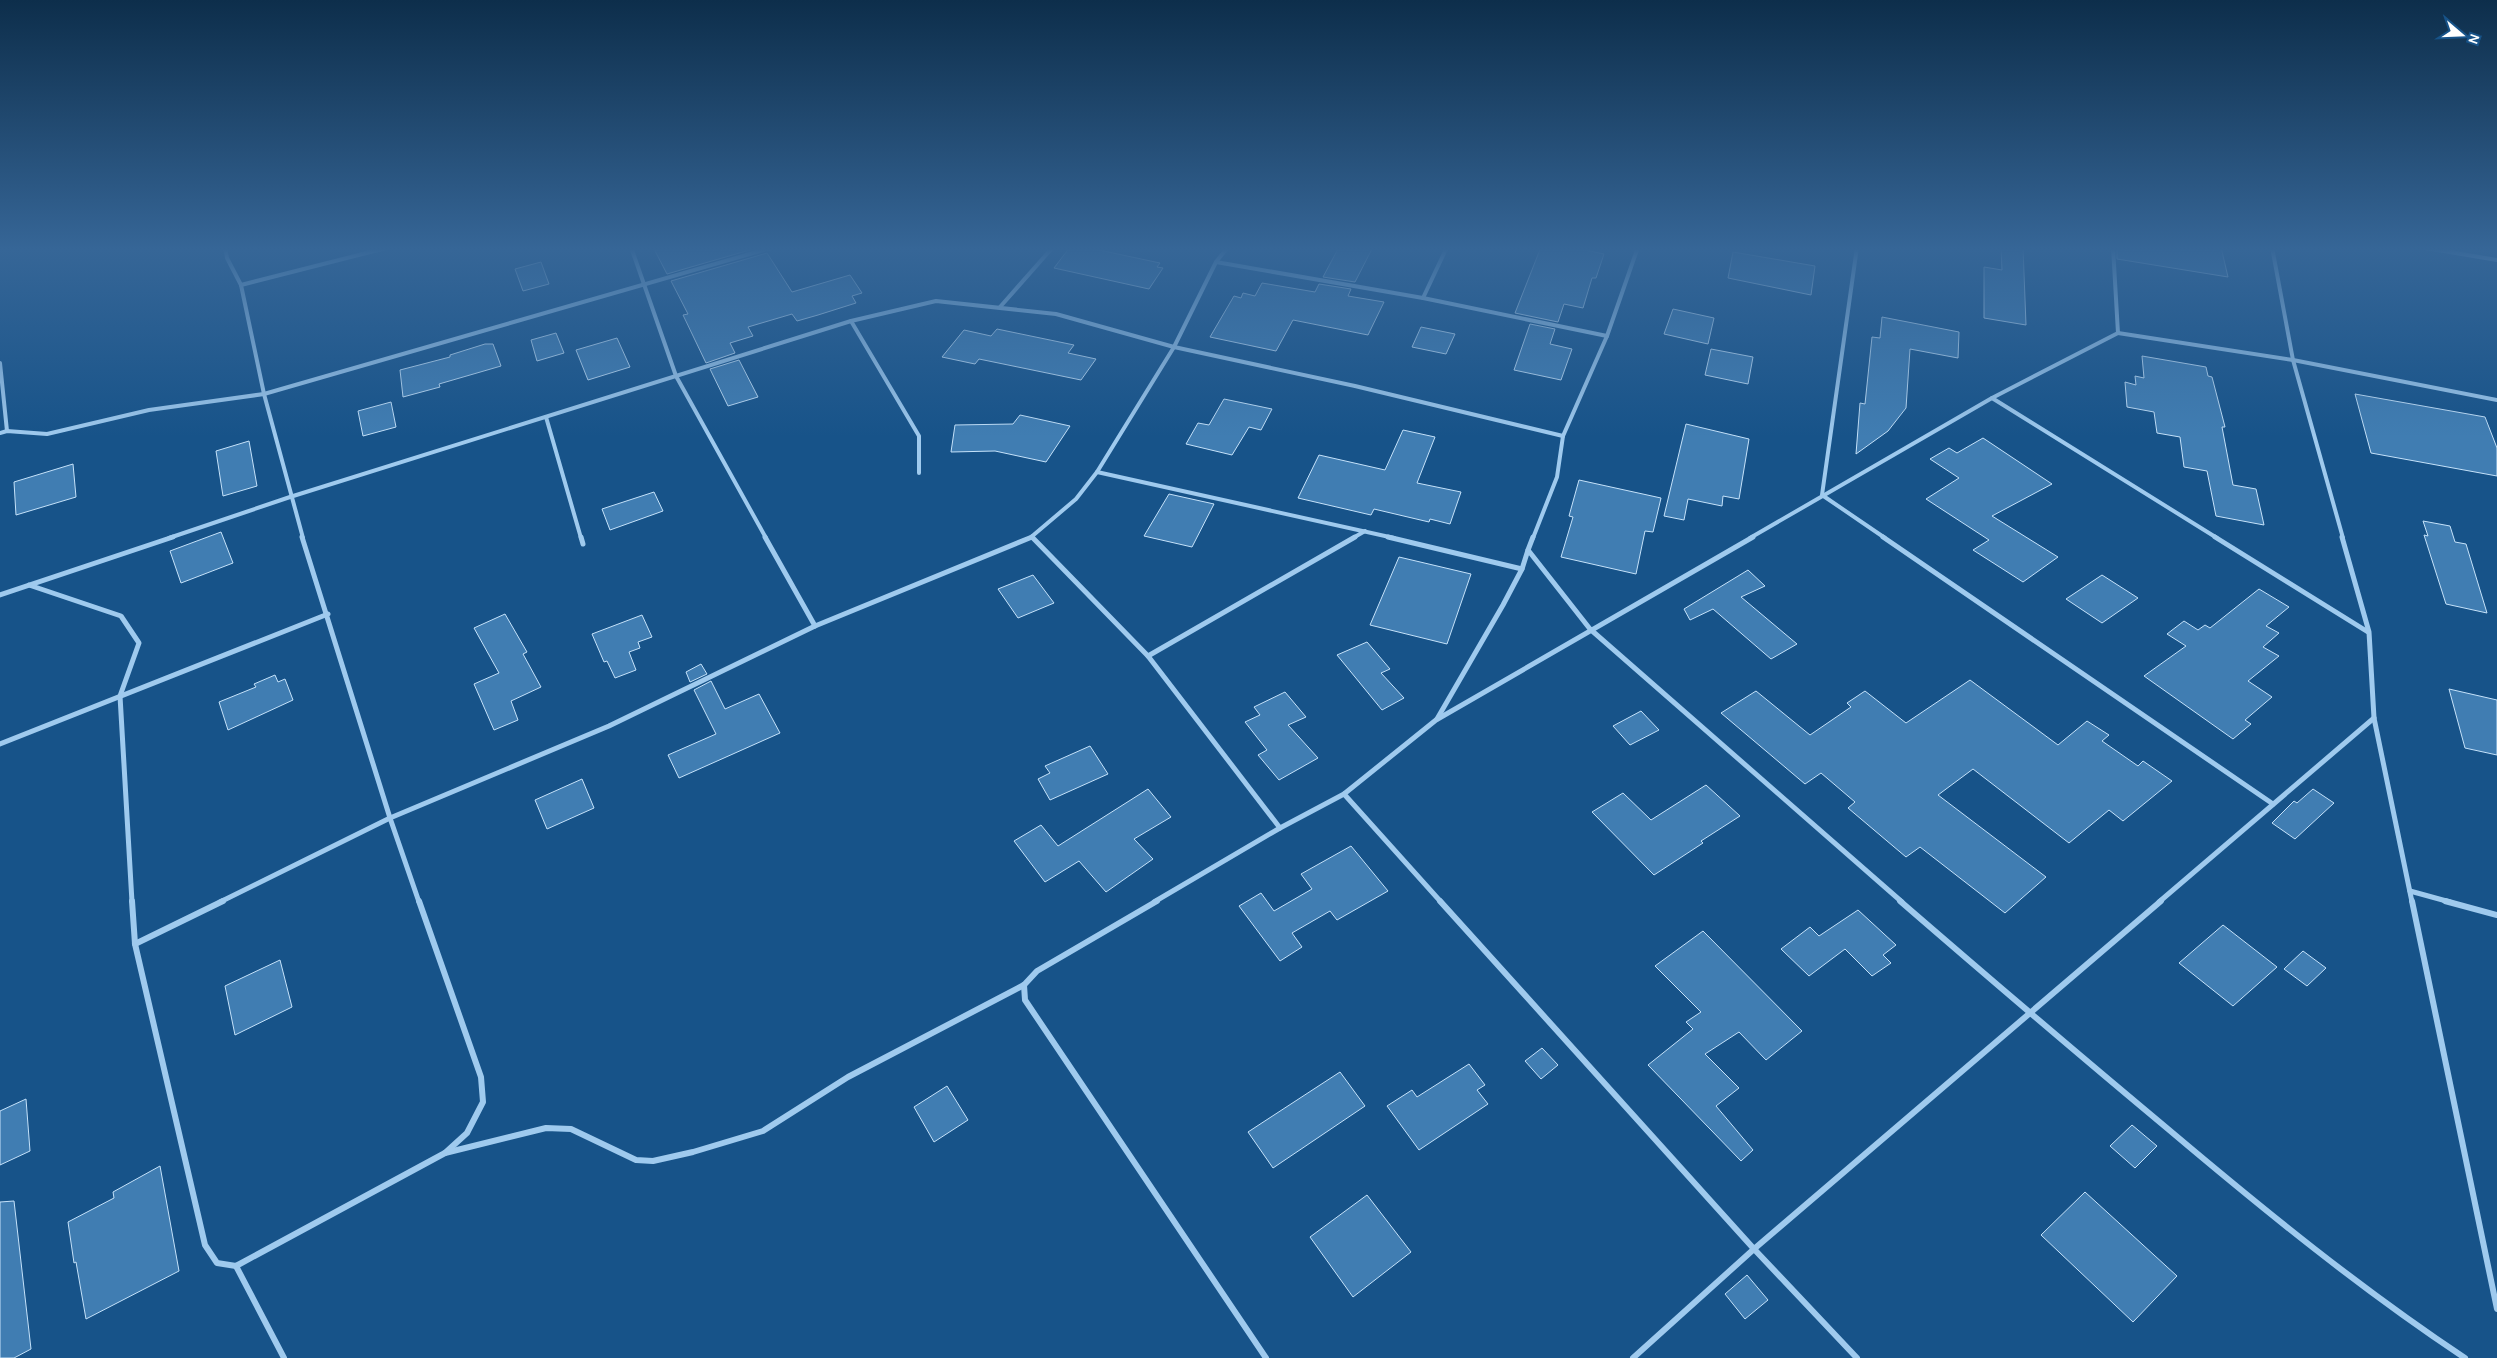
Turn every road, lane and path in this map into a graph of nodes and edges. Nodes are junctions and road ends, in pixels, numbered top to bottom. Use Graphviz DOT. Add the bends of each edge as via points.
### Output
graph roads {
  1 [pos="246,310"];
  2 [pos="557,310"];
  3 [pos="654,310"];
  4 [pos="894,310"];
  5 [pos="1022,310"];
  6 [pos="1192,310"];
  7 [pos="1483,310"];
  8 [pos="1616,310"];
  9 [pos="1848,310"];
  10 [pos="2117,310"];
  11 [pos="2284,310"];
  12 [pos="851,320"];
  13 [pos="2118,333"];
  14 [pos="1607,336"];
  15 [pos="1174,347"];
  16 [pos="2293,360"];
  17 [pos="0,363"];
  18 [pos="676,376"];
  19 [pos="264,394"];
  20 [pos="1992,398"];
  21 [pos="2497,400"];
  22 [pos="546,417"];
  23 [pos="7,431"];
  24 [pos="0,433"];
  25 [pos="1563,436"];
  26 [pos="1096,472"];
  27 [pos="919,474"];
  28 [pos="1822,495"];
  29 [pos="290,497"];
  30 [pos="1365,530"];
  31 [pos="1032,537"];
  32 [pos="583,544"];
  33 [pos="1528,550"];
  34 [pos="1522,569"];
  35 [pos="29,585"];
  36 [pos="0,595"];
  37 [pos="328,614"];
  38 [pos="815,626"];
  39 [pos="1590,629"];
  40 [pos="2369,632"];
  41 [pos="1148,656"];
  42 [pos="120,696"];
  43 [pos="2374,718"];
  44 [pos="1436,720"];
  45 [pos="0,744"];
  46 [pos="1344,794"];
  47 [pos="2273,804"];
  48 [pos="390,818"];
  49 [pos="1280,828"];
  50 [pos="2410,890"];
  51 [pos="2497,915"];
  52 [pos="135,944"];
  53 [pos="1024,985"];
  54 [pos="2030,1013"];
  55 [pos="444,1153"];
  56 [pos="1754,1249"];
  57 [pos="236,1266"];
  58 [pos="2497,1309"];
  59 [pos="284,1358"];
  60 [pos="1266,1358"];
  61 [pos="1633,1358"];
  62 [pos="1857,1358"];
  63 [pos="2465,1358"];
  1 -- 19 [label="street"];
  2 -- 19 [label="street"];
  3 -- 18 [label="street"];
  4 -- 12 [label="street"];
  5 -- 15 [label="street" via="1056,314"];
  6 -- 15 [label="street"];
  7 -- 14 [label="street"];
  8 -- 14 [label="street"];
  9 -- 28 [label="street"];
  10 -- 13 [label="street"];
  11 -- 16 [label="street"];
  12 -- 18 [label="street"];
  12 -- 27 [label="street" via="919,436"];
  13 -- 16 [label="street"];
  13 -- 20 [label="street"];
  14 -- 25 [label="street"];
  15 -- 25 [label="street"];
  15 -- 26 [label="street"];
  16 -- 21 [label="street"];
  16 -- 40 [label="street"];
  17 -- 23 [label="street"];
  18 -- 22 [label="street"];
  18 -- 38 [label="street"];
  19 -- 23 [label="street" via="149,410 47,434"];
  19 -- 29 [label="street"];
  20 -- 28 [label="street"];
  20 -- 40 [label="street"];
  22 -- 29 [label="street"];
  22 -- 32 [label="street"];
  23 -- 24 [label="street"];
  25 -- 33 [label="street" via="1557,477"];
  26 -- 30 [label="street"];
  26 -- 31 [label="street" via="1076,499"];
  28 -- 39 [label="street"];
  28 -- 47 [label="street"];
  29 -- 35 [label="street"];
  29 -- 37 [label="street"];
  30 -- 34 [label="street"];
  30 -- 41 [label="street"];
  31 -- 38 [label="street"];
  31 -- 41 [label="street"];
  33 -- 34 [label="street"];
  33 -- 39 [label="street"];
  34 -- 44 [label="street"];
  35 -- 36 [label="street"];
  35 -- 42 [label="street" via="121,616 139,643"];
  37 -- 42 [label="street"];
  37 -- 48 [label="street"];
  38 -- 48 [label="street" via="609,726"];
  39 -- 44 [label="street"];
  39 -- 54 [label="street"];
  40 -- 43 [label="street"];
  41 -- 49 [label="street"];
  42 -- 45 [label="street"];
  42 -- 52 [label="street"];
  43 -- 47 [label="street"];
  43 -- 50 [label="street"];
  44 -- 46 [label="street"];
  46 -- 49 [label="street"];
  46 -- 56 [label="street"];
  47 -- 54 [label="street"];
  48 -- 52 [label="street"];
  48 -- 55 [label="street" via="481,1077 483,1102 467,1133"];
  49 -- 53 [label="street" via="1036,971"];
  50 -- 51 [label="street"];
  50 -- 58 [label="street"];
  52 -- 57 [label="street" via="205,1246 217,1263"];
  53 -- 55 [label="street" via="848,1077 763,1131 693,1152 653,1161 636,1160 571,1128 546,1128"];
  53 -- 60 [label="street" via="1025,1000"];
  54 -- 56 [label="street"];
  54 -- 63 [label="street" via="2239,1189 2352,1279"];
  55 -- 57 [label="street"];
  56 -- 61 [label="street"];
  56 -- 62 [label="street"];
  57 -- 59 [label="street"];
}
